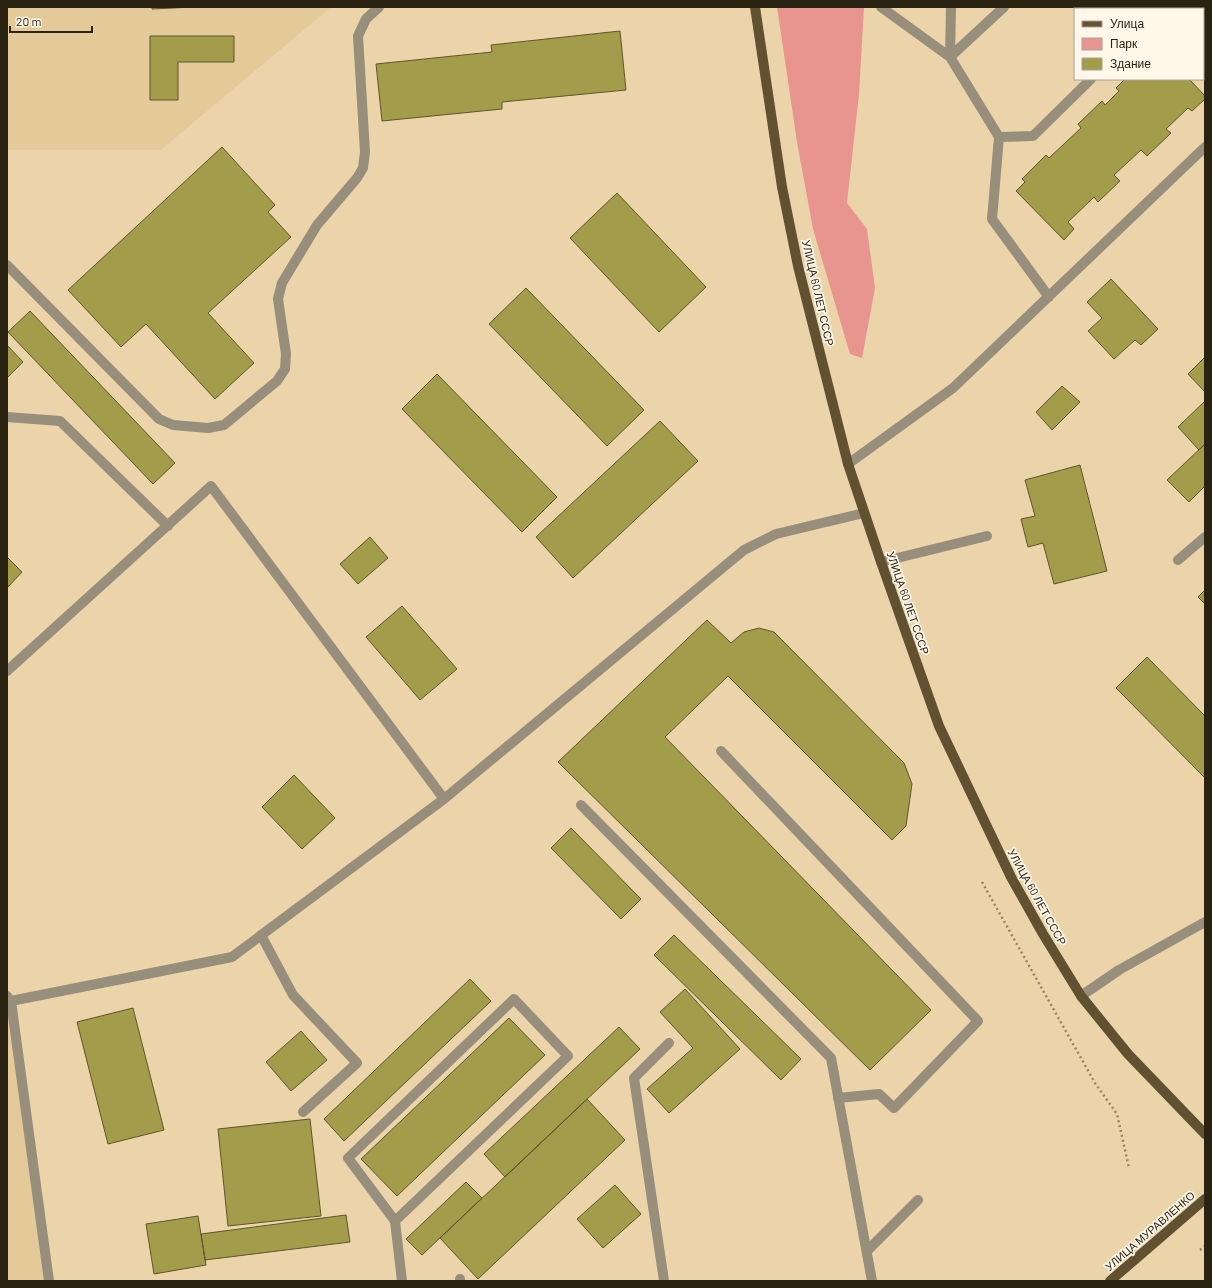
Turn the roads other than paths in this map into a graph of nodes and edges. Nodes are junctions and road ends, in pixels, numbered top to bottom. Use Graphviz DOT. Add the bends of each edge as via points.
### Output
graph roads {
  1 [pos="379,7"];
  2 [pos="754,7"];
  3 [pos="881,7"];
  4 [pos="951,7"];
  5 [pos="1004,7"];
  6 [pos="950,57"];
  7 [pos="1090,80"];
  8 [pos="1000,137"];
  9 [pos="1205,147"];
  10 [pos="7,265"];
  11 [pos="1049,297"];
  12 [pos="7,417"];
  13 [pos="848,464"];
  14 [pos="864,513"];
  15 [pos="168,526"];
  16 [pos="987,536"];
  17 [pos="1205,537"];
  18 [pos="1178,560"];
  19 [pos="880,562"];
  20 [pos="7,671"];
  21 [pos="721,751"];
  22 [pos="444,799"];
  23 [pos="581,805"];
  24 [pos="1205,922"];
  25 [pos="261,936"];
  26 [pos="1082,996"];
  27 [pos="9,998"];
  28 [pos="669,1043"];
  29 [pos="838,1098"];
  30 [pos="303,1112"];
  31 [pos="1205,1134"];
  32 [pos="1205,1199"];
  33 [pos="918,1200"];
  34 [pos="395,1221"];
  35 [pos="866,1251"];
  36 [pos="49,1281"];
  37 [pos="402,1281"];
  38 [pos="664,1281"];
  39 [pos="872,1281"];
  40 [pos="1110,1281"];
  1 -- 10 [label="lane" via="366,19 358,36 365,152 363,168 317,225 282,283 278,299 286,354 285,369 277,381 224,424 208,428 173,425 159,419"];
  2 -- 13 [label="main road, УЛИЦА 60 ЛЕТ СССР" via="782,187 798,266"];
  3 -- 6 [label="lane"];
  4 -- 6 [label="lane"];
  5 -- 6 [label="lane"];
  6 -- 8 [label="lane"];
  7 -- 8 [label="lane" via="1033,136"];
  8 -- 11 [label="lane" via="992,219"];
  9 -- 11 [label="lane"];
  11 -- 13 [label="lane" via="953,388"];
  12 -- 15 [label="lane" via="60,421"];
  13 -- 14 [label="main road, УЛИЦА 60 ЛЕТ СССР"];
  14 -- 19 [label="main road, УЛИЦА 60 ЛЕТ СССР"];
  14 -- 22 [label="lane" via="776,534 744,550"];
  15 -- 20 [label="lane"];
  15 -- 22 [label="lane" via="211,486"];
  16 -- 19 [label="lane"];
  17 -- 18 [label="lane"];
  19 -- 26 [label="main road, УЛИЦА 60 ЛЕТ СССР" via="939,726 963,779 1011,877"];
  21 -- 29 [label="lane" via="978,1022 894,1108 879,1094"];
  22 -- 25 [label="lane"];
  23 -- 29 [label="lane" via="831,1058"];
  24 -- 26 [label="lane" via="1119,970"];
  25 -- 27 [label="lane" via="232,957"];
  25 -- 30 [label="lane" via="293,995 357,1063"];
  26 -- 31 [label="main road, УЛИЦА 60 ЛЕТ СССР" via="1128,1054"];
  27 -- 36 [label="lane"];
  28 -- 38 [label="lane" via="634,1078"];
  29 -- 35 [label="lane"];
  32 -- 40 [label="main road, УЛИЦА МУРАВЛЕНКО"];
  33 -- 35 [label="lane"];
  34 -- 34 [label="lane" via="568,1056 514,999 348,1158"];
  34 -- 37 [label="lane"];
  35 -- 39 [label="lane"];
}
